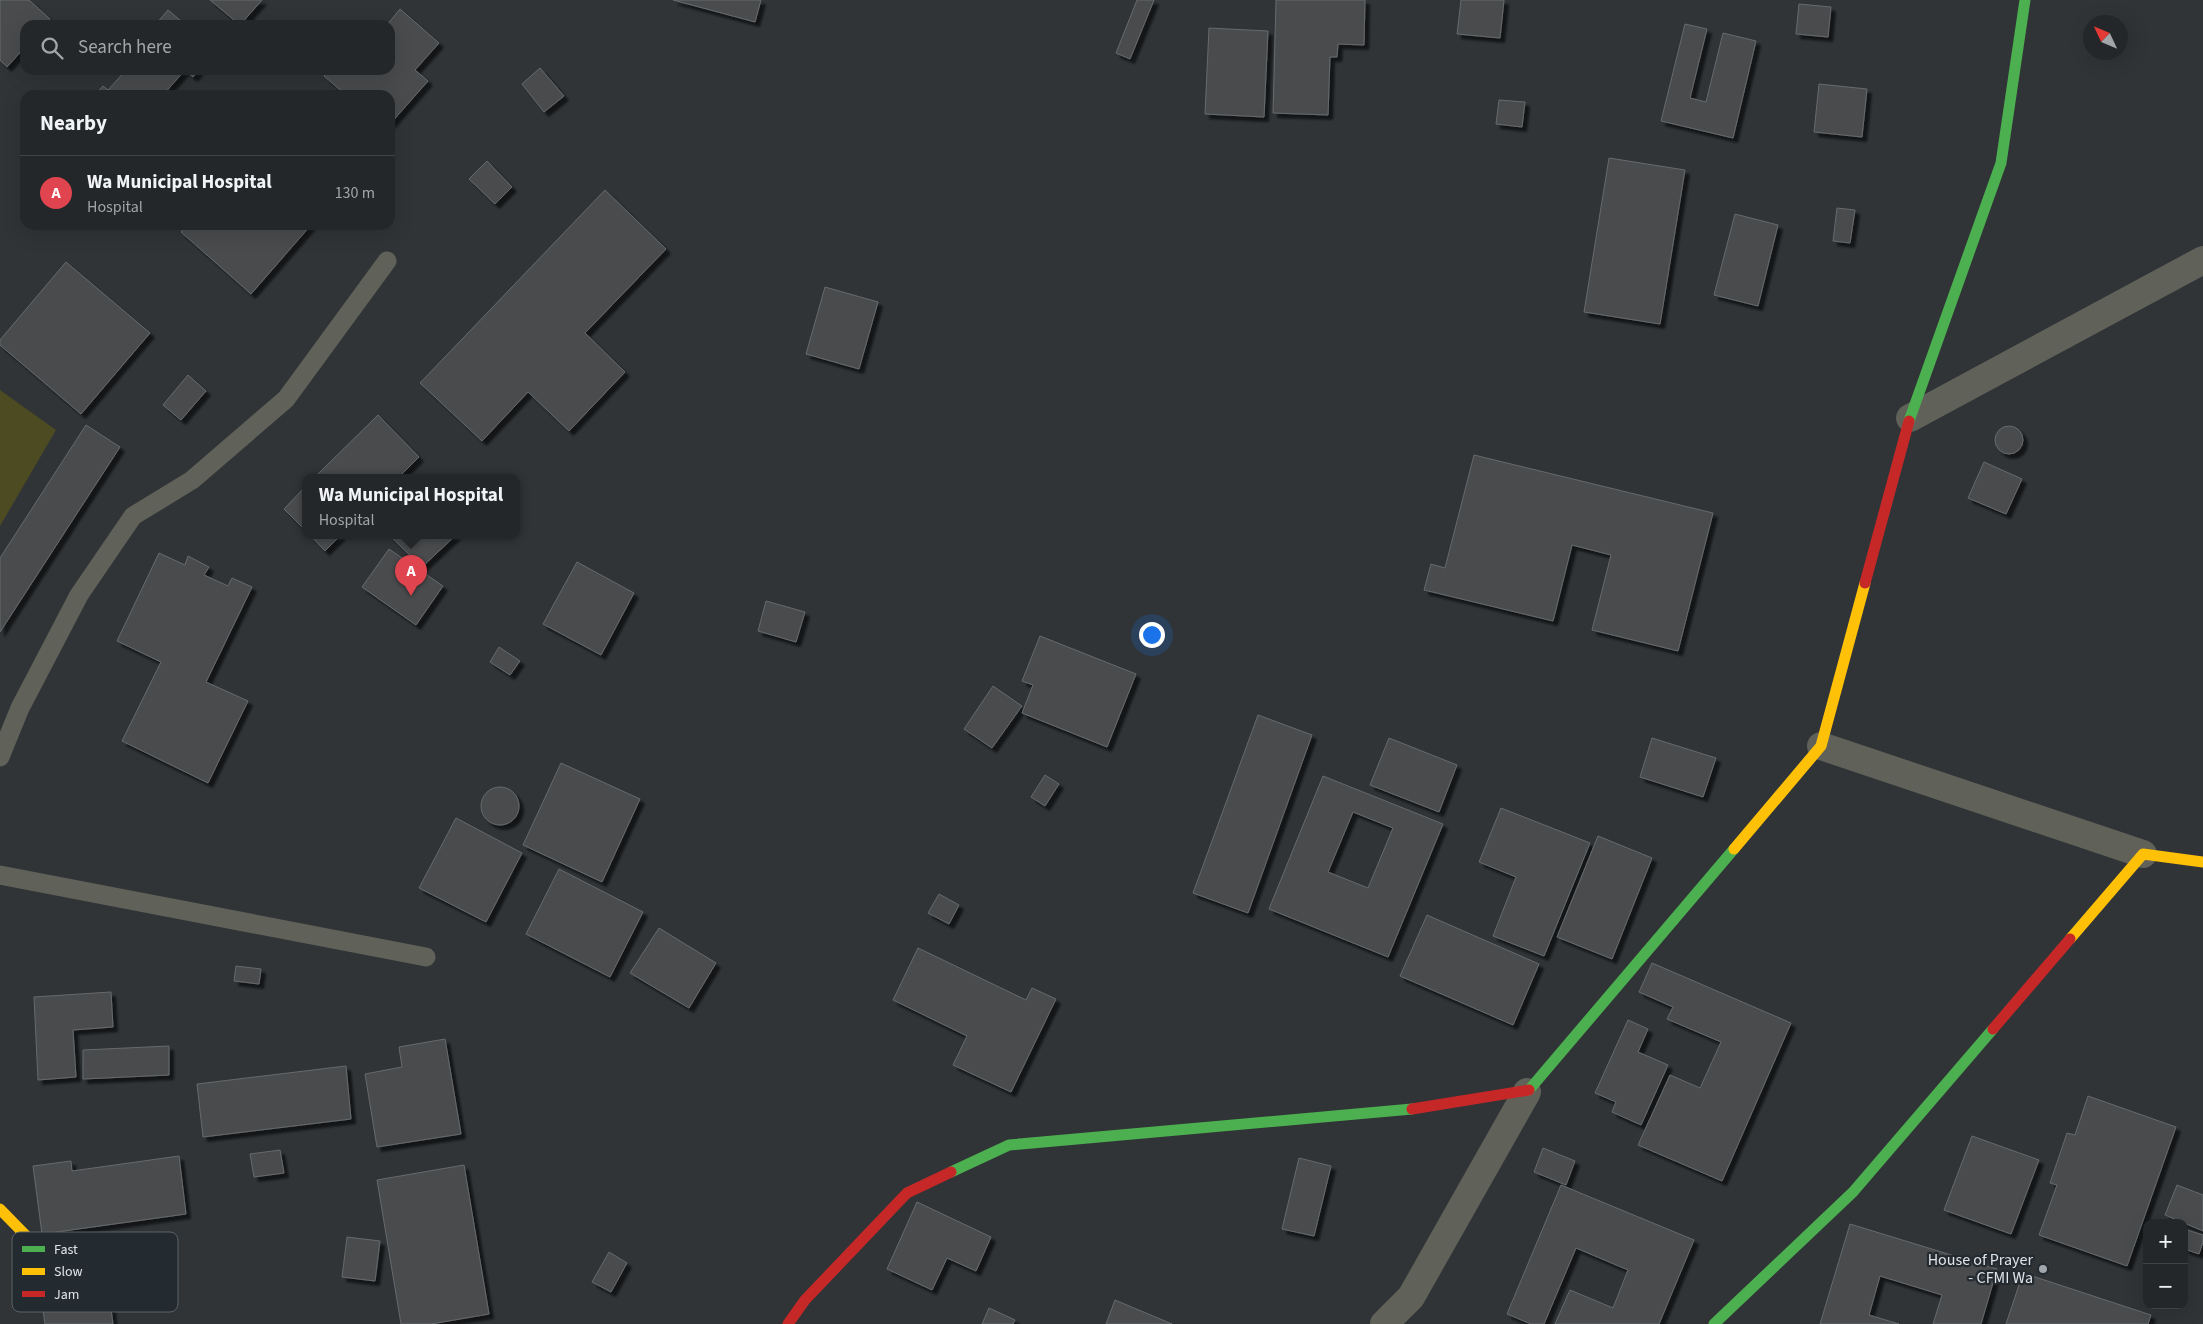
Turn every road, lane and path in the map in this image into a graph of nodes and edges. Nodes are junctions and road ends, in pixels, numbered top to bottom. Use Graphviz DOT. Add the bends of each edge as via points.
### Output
graph roads {
  1 [pos="2025,0"];
  2 [pos="2203,260"];
  3 [pos="387,261"];
  4 [pos="1910,418"];
  5 [pos="1821,746"];
  6 [pos="0,758"];
  7 [pos="2143,854"];
  8 [pos="2203,862"];
  9 [pos="0,875"];
  10 [pos="426,957"];
  11 [pos="1526,1092"];
  12 [pos="0,1209"];
  13 [pos="22,1232"];
  14 [pos="788,1324"];
  15 [pos="1384,1324"];
  16 [pos="1714,1324"];
  1 -- 4 [label="street" via="2001,163"];
  2 -- 4 [label="street"];
  3 -- 6 [label="lane" via="286,399 192,480 132,516 79,595 20,708"];
  4 -- 5 [label="street"];
  5 -- 7 [label="street"];
  5 -- 11 [label="street"];
  7 -- 8 [label="street"];
  7 -- 16 [label="street" via="1853,1192"];
  9 -- 10 [label="lane"];
  11 -- 14 [label="street" via="1393,1112 1009,1145 907,1193 805,1300"];
  11 -- 15 [label="street" via="1411,1297"];
  12 -- 13 [label="street"];
}
